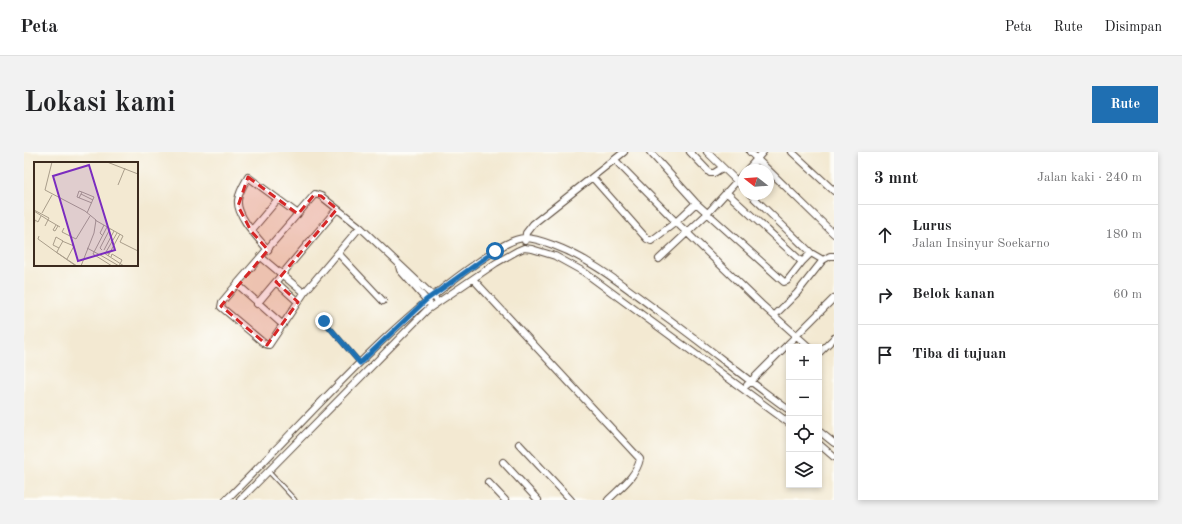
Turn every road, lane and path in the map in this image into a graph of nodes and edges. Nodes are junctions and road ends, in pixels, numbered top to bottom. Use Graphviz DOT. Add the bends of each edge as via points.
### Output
graph roads {
  1 [pos="624,152"];
  2 [pos="650,152"];
  3 [pos="690,152"];
  4 [pos="707,152"];
  5 [pos="750,152"];
  6 [pos="763,152"];
  7 [pos="792,152"];
  8 [pos="615,160"];
  9 [pos="757,160"];
  10 [pos="753,164"];
  11 [pos="722,168"];
  12 [pos="593,178"];
  13 [pos="736,181"];
  14 [pos="834,191"];
  15 [pos="726,192"];
  16 [pos="278,199"];
  17 [pos="756,200"];
  18 [pos="696,203"];
  19 [pos="337,209"];
  20 [pos="298,214"];
  21 [pos="707,214"];
  22 [pos="676,222"];
  23 [pos="360,227"];
  24 [pos="251,230"];
  25 [pos="687,233"];
  26 [pos="834,234"];
  27 [pos="525,238"];
  28 [pos="524,248"];
  29 [pos="268,250"];
  30 [pos="338,253"];
  31 [pos="811,253"];
  32 [pos="834,256"];
  33 [pos="261,258"];
  34 [pos="659,259"];
  35 [pos="823,260"];
  36 [pos="802,262"];
  37 [pos="399,266"];
  38 [pos="596,266"];
  39 [pos="281,275"];
  40 [pos="590,276"];
  41 [pos="473,279"];
  42 [pos="276,282"];
  43 [pos="237,284"];
  44 [pos="304,293"];
  45 [pos="432,295"];
  46 [pos="834,298"];
  47 [pos="426,300"];
  48 [pos="383,301"];
  49 [pos="439,301"];
  50 [pos="298,302"];
  51 [pos="257,304"];
  52 [pos="433,306"];
  53 [pos="774,315"];
  54 [pos="324,321"];
  55 [pos="282,325"];
  56 [pos="797,336"];
  57 [pos="695,338"];
  58 [pos="834,338"];
  59 [pos="806,344"];
  60 [pos="687,347"];
  61 [pos="822,350"];
  62 [pos="360,363"];
  63 [pos="749,382"];
  64 [pos="744,389"];
  65 [pos="321,404"];
  66 [pos="786,408"];
  67 [pos="327,410"];
  68 [pos="786,421"];
  69 [pos="822,433"];
  70 [pos="834,443"];
  71 [pos="519,444"];
  72 [pos="822,447"];
  73 [pos="834,457"];
  74 [pos="503,462"];
  75 [pos="268,471"];
  76 [pos="488,482"];
  77 [pos="226,500"];
  78 [pos="240,500"];
  79 [pos="295,500"];
  80 [pos="504,500"];
  81 [pos="538,500"];
  82 [pos="571,500"];
  83 [pos="608,500"];
  1 -- 8 [label="street"];
  2 -- 18 [label="street"];
  3 -- 11 [label="street" via="710,173"];
  4 -- 11 [label="street"];
  5 -- 9 [label="street"];
  6 -- 9 [label="street"];
  7 -- 14 [label="street"];
  8 -- 12 [label="street"];
  8 -- 22 [label="street"];
  9 -- 10 [label="street"];
  9 -- 26 [label="street"];
  11 -- 13 [label="street"];
  12 -- 22 [label="street" via="649,240 653,241"];
  12 -- 27 [label="street" via="532,224"];
  13 -- 15 [label="street"];
  15 -- 21 [label="street"];
  15 -- 36 [label="street"];
  16 -- 20 [label="street"];
  16 -- 24 [label="street"];
  16 -- 24 [label="street" via="248,177 239,196 238,206"];
  17 -- 31 [label="street"];
  18 -- 21 [label="street"];
  18 -- 22 [label="street"];
  19 -- 20 [label="street" via="315,194"];
  19 -- 23 [label="street"];
  19 -- 39 [label="street"];
  20 -- 29 [label="street"];
  21 -- 25 [label="street"];
  21 -- 36 [label="street" via="784,282"];
  22 -- 25 [label="street"];
  23 -- 30 [label="street"];
  23 -- 37 [label="street"];
  24 -- 29 [label="street"];
  25 -- 34 [label="street"];
  25 -- 53 [label="street"];
  27 -- 28 [label="street"];
  27 -- 38 [label="street" via="558,247"];
  27 -- 45 [label="street" via="499,248"];
  28 -- 40 [label="street" via="555,256"];
  28 -- 41 [label="street"];
  29 -- 33 [label="street"];
  30 -- 44 [label="street"];
  30 -- 48 [label="street"];
  31 -- 35 [label="street"];
  31 -- 36 [label="street"];
  32 -- 35 [label="street"];
  33 -- 39 [label="street"];
  33 -- 43 [label="street"];
  35 -- 53 [label="street" via="797,293"];
  37 -- 45 [label="street" via="404,267"];
  37 -- 47 [label="street"];
  38 -- 40 [label="street"];
  38 -- 57 [label="street"];
  39 -- 42 [label="street"];
  39 -- 44 [label="street"];
  40 -- 60 [label="street"];
  41 -- 49 [label="street"];
  41 -- 83 [label="street" via="640,460 639,466 630,478"];
  42 -- 50 [label="street"];
  42 -- 51 [label="street"];
  43 -- 51 [label="street"];
  43 -- 55 [label="street" via="222,302 222,308 267,346"];
  44 -- 50 [label="street"];
  45 -- 47 [label="street"];
  45 -- 49 [label="street"];
  46 -- 56 [label="street"];
  47 -- 52 [label="street"];
  47 -- 62 [label="street"];
  49 -- 52 [label="street"];
  50 -- 55 [label="street"];
  51 -- 55 [label="street"];
  52 -- 67 [label="street"];
  53 -- 56 [label="street"];
  54 -- 62 [label="lane"];
  56 -- 59 [label="street"];
  56 -- 63 [label="street"];
  57 -- 60 [label="street"];
  57 -- 63 [label="street"];
  58 -- 61 [label="street"];
  60 -- 64 [label="street"];
  62 -- 65 [label="street"];
  63 -- 64 [label="street"];
  63 -- 66 [label="street"];
  64 -- 68 [label="street"];
  65 -- 67 [label="street"];
  65 -- 77 [label="street"];
  67 -- 75 [label="street"];
  69 -- 70 [label="street"];
  71 -- 82 [label="street"];
  72 -- 73 [label="street"];
  74 -- 81 [label="street"];
  75 -- 78 [label="street"];
  75 -- 79 [label="lane"];
  76 -- 80 [label="street"];
}
